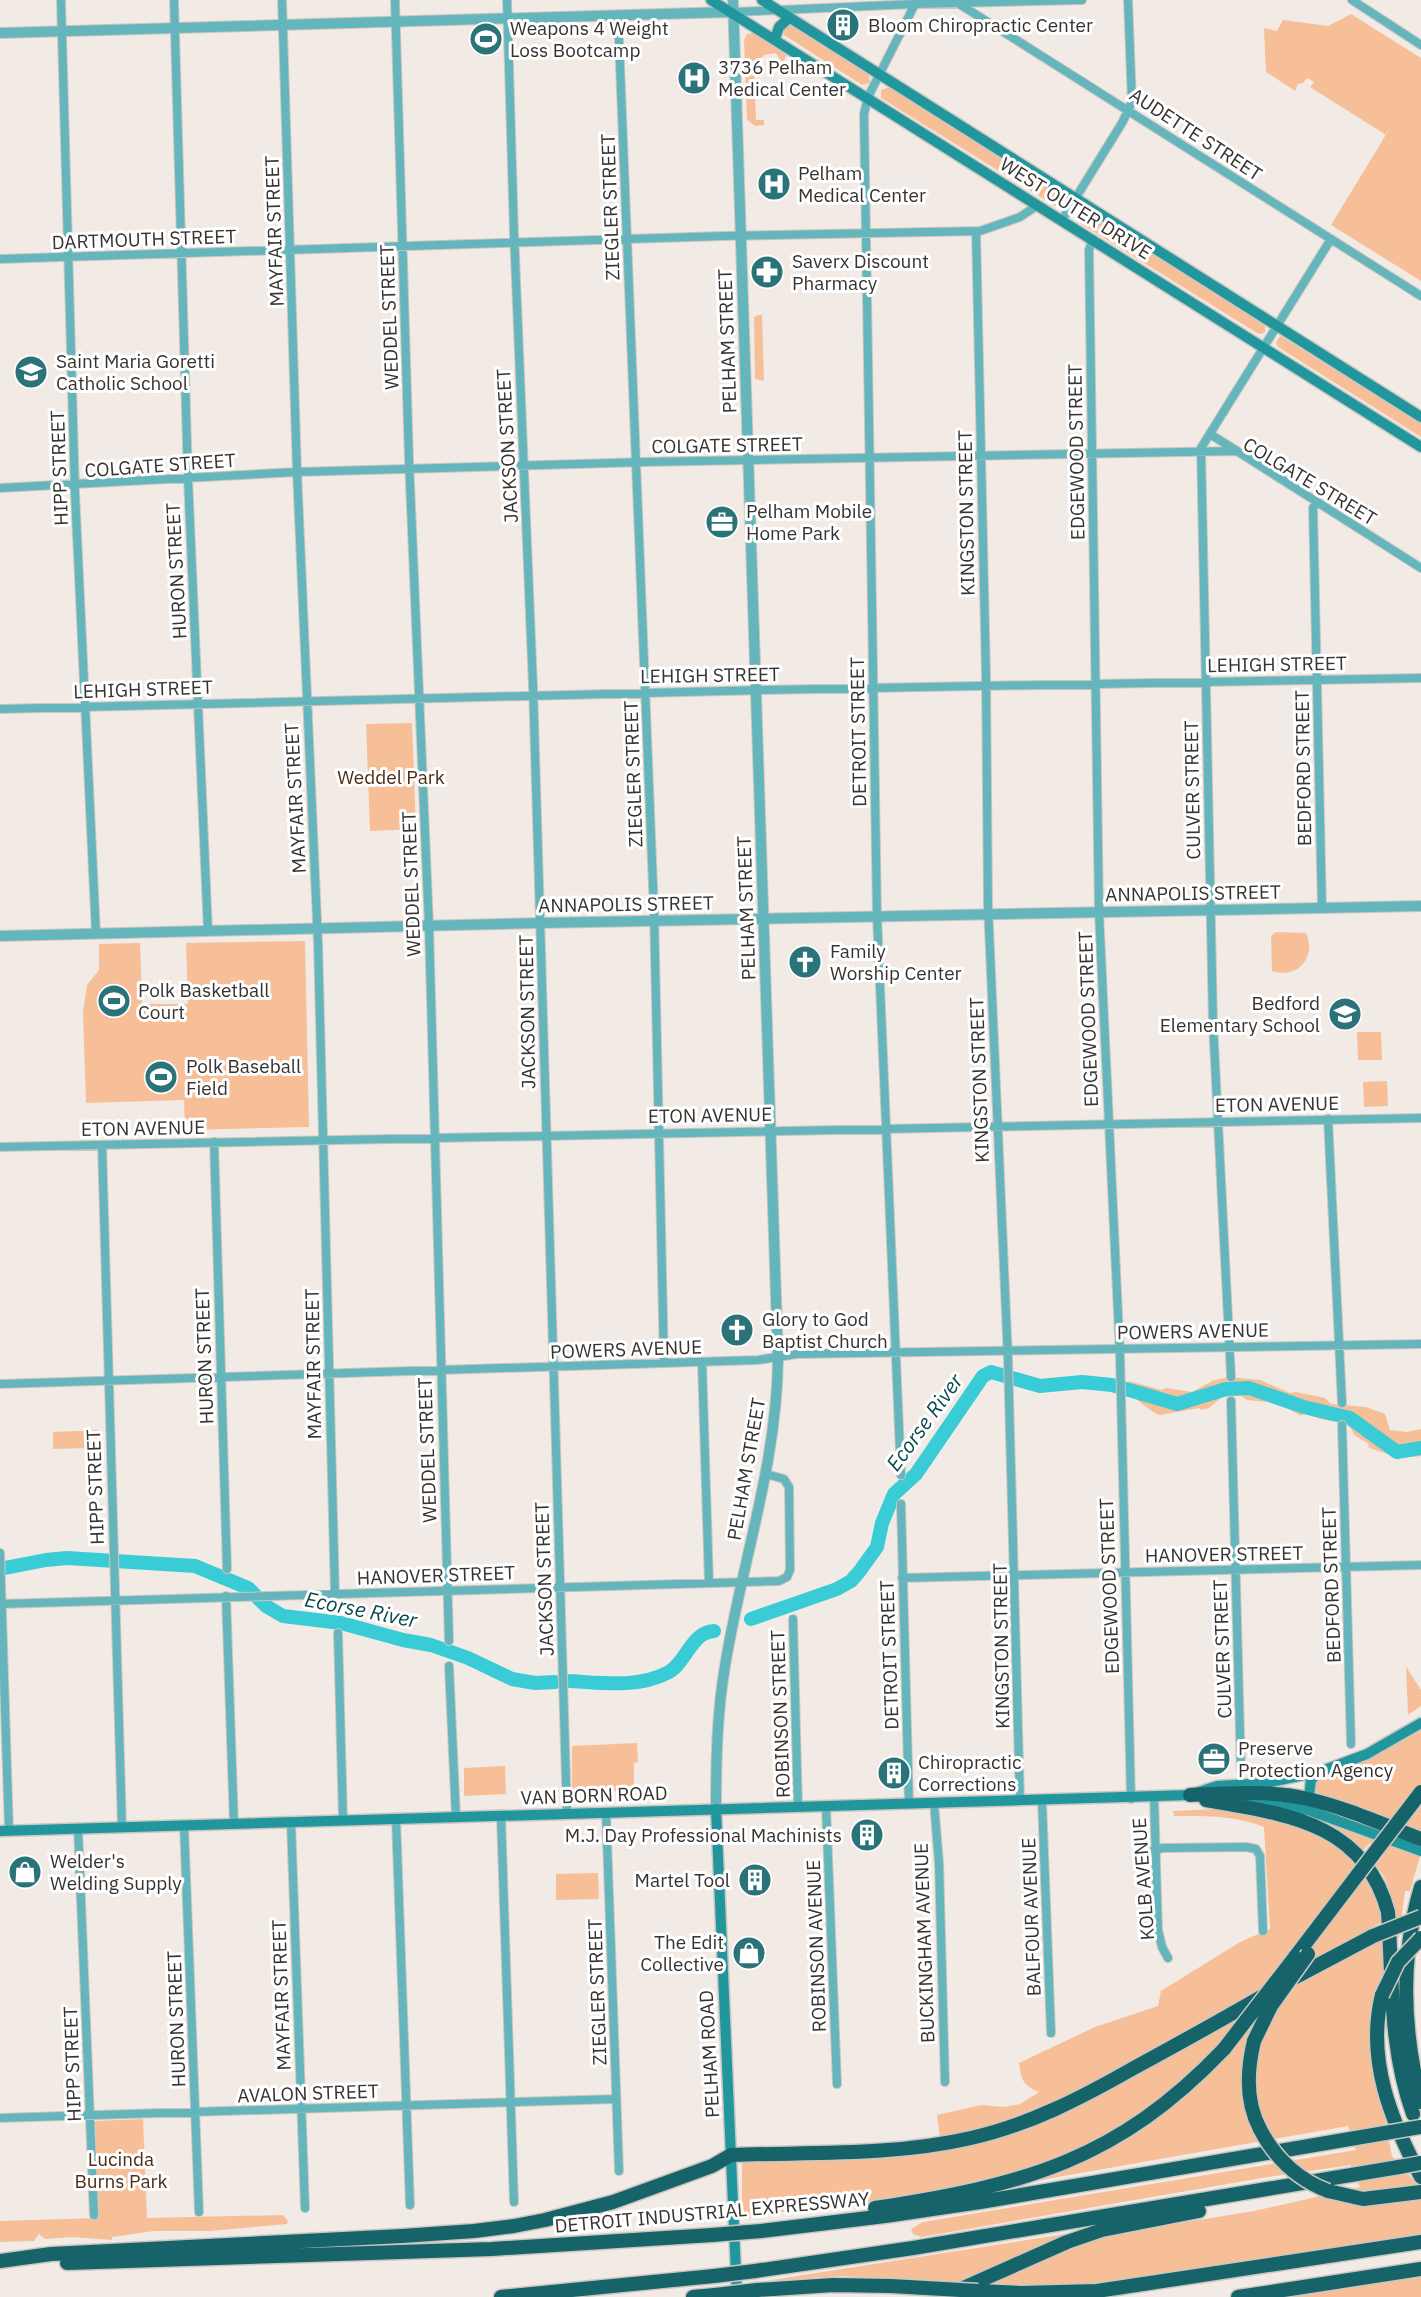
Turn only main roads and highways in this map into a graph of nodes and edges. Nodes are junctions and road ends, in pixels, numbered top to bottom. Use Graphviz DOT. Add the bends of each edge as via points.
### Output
graph roads {
  1 [pos="711,0"];
  2 [pos="762,0"];
  3 [pos="789,18"];
  4 [pos="775,39"];
  5 [pos="1421,417"];
  6 [pos="1421,447"];
  7 [pos="1421,1723"];
  8 [pos="1319,1772"];
  9 [pos="1421,1792"];
  10 [pos="1190,1795"];
  11 [pos="1206,1800"];
  12 [pos="1308,1805"];
  13 [pos="716,1809"];
  14 [pos="5,1831"];
  15 [pos="1420,1846"];
  16 [pos="1421,1887"];
  17 [pos="1348,1888"];
  18 [pos="1421,1917"];
  19 [pos="1421,1938"];
  20 [pos="1418,2119"];
  21 [pos="731,2155"];
  22 [pos="1421,2163"];
  23 [pos="1421,2177"];
  24 [pos="1286,2186"];
  25 [pos="1421,2192"];
  26 [pos="768,2230"];
  27 [pos="1421,2242"];
  28 [pos="0,2263"];
  29 [pos="1421,2269"];
  30 [pos="985,2293"];
  31 [pos="501,2297"];
  32 [pos="693,2297"];
  33 [pos="737,2297"];
  34 [pos="943,2297"];
  35 [pos="1238,2297"];
  1 -- 4 [label="main road, WEST OUTER DRIVE"];
  2 -- 3 [label="main road, WEST OUTER DRIVE"];
  3 -- 4 [label="main road"];
  3 -- 5 [label="main road, WEST OUTER DRIVE"];
  4 -- 6 [label="main road, WEST OUTER DRIVE"];
  7 -- 8 [label="main road, VAN BORN ROAD" via="1367,1754"];
  8 -- 10 [label="main road, VAN BORN ROAD" via="1266,1783 1217,1786"];
  8 -- 12 [label="main road" via="1311,1780"];
  9 -- 17 [label="highway, bridge"];
  10 -- 11 [label="main road, VAN BORN ROAD"];
  10 -- 12 [label="highway" via="1271,1794"];
  10 -- 13 [label="main road, VAN BORN ROAD"];
  11 -- 12 [label="main road, VAN BORN ROAD"];
  11 -- 20 [label="highway" via="1310,1823 1348,1844 1373,1875 1388,1912 1394,2035 1401,2073"];
  12 -- 15 [label="highway"];
  13 -- 14 [label="main road, VAN BORN ROAD"];
  13 -- 21 [label="main road, PELHAM ROAD"];
  16 -- 20 [label="highway" via="1408,1945 1407,1988"];
  17 -- 25 [label="highway, bridge" via="1258,2030 1249,2073 1254,2118 1278,2157 1316,2186 1363,2199"];
  17 -- 26 [label="highway, bridge" via="1224,2049 1160,2109 1107,2143 1041,2173 949,2196 815,2217"];
  18 -- 21 [label="highway, bridge" via="1319,1964 1082,2097 995,2132 886,2150"];
  19 -- 23 [label="highway, bridge" via="1398,1962 1382,1994 1376,2027 1380,2074 1392,2114"];
  20 -- 26 [label="highway, DETROIT INDUSTRIAL EXPRESSWAY, bridge" via="1385,2133 980,2202"];
  21 -- 28 [label="highway" via="613,2202 514,2226 51,2254"];
  21 -- 33 [label="main road, PELHAM ROAD"];
  22 -- 24 [label="highway, bridge"];
  24 -- 31 [label="highway, bridge" via="755,2271"];
  24 -- 34 [label="highway" via="1259,2199 1102,2230"];
  26 -- 28 [label="highway, DETROIT INDUSTRIAL EXPRESSWAY, bridge" via="492,2249"];
  27 -- 30 [label="highway" via="1097,2291"];
  29 -- 35 [label="highway"];
  30 -- 32 [label="highway, bridge" via="833,2285"];
}
